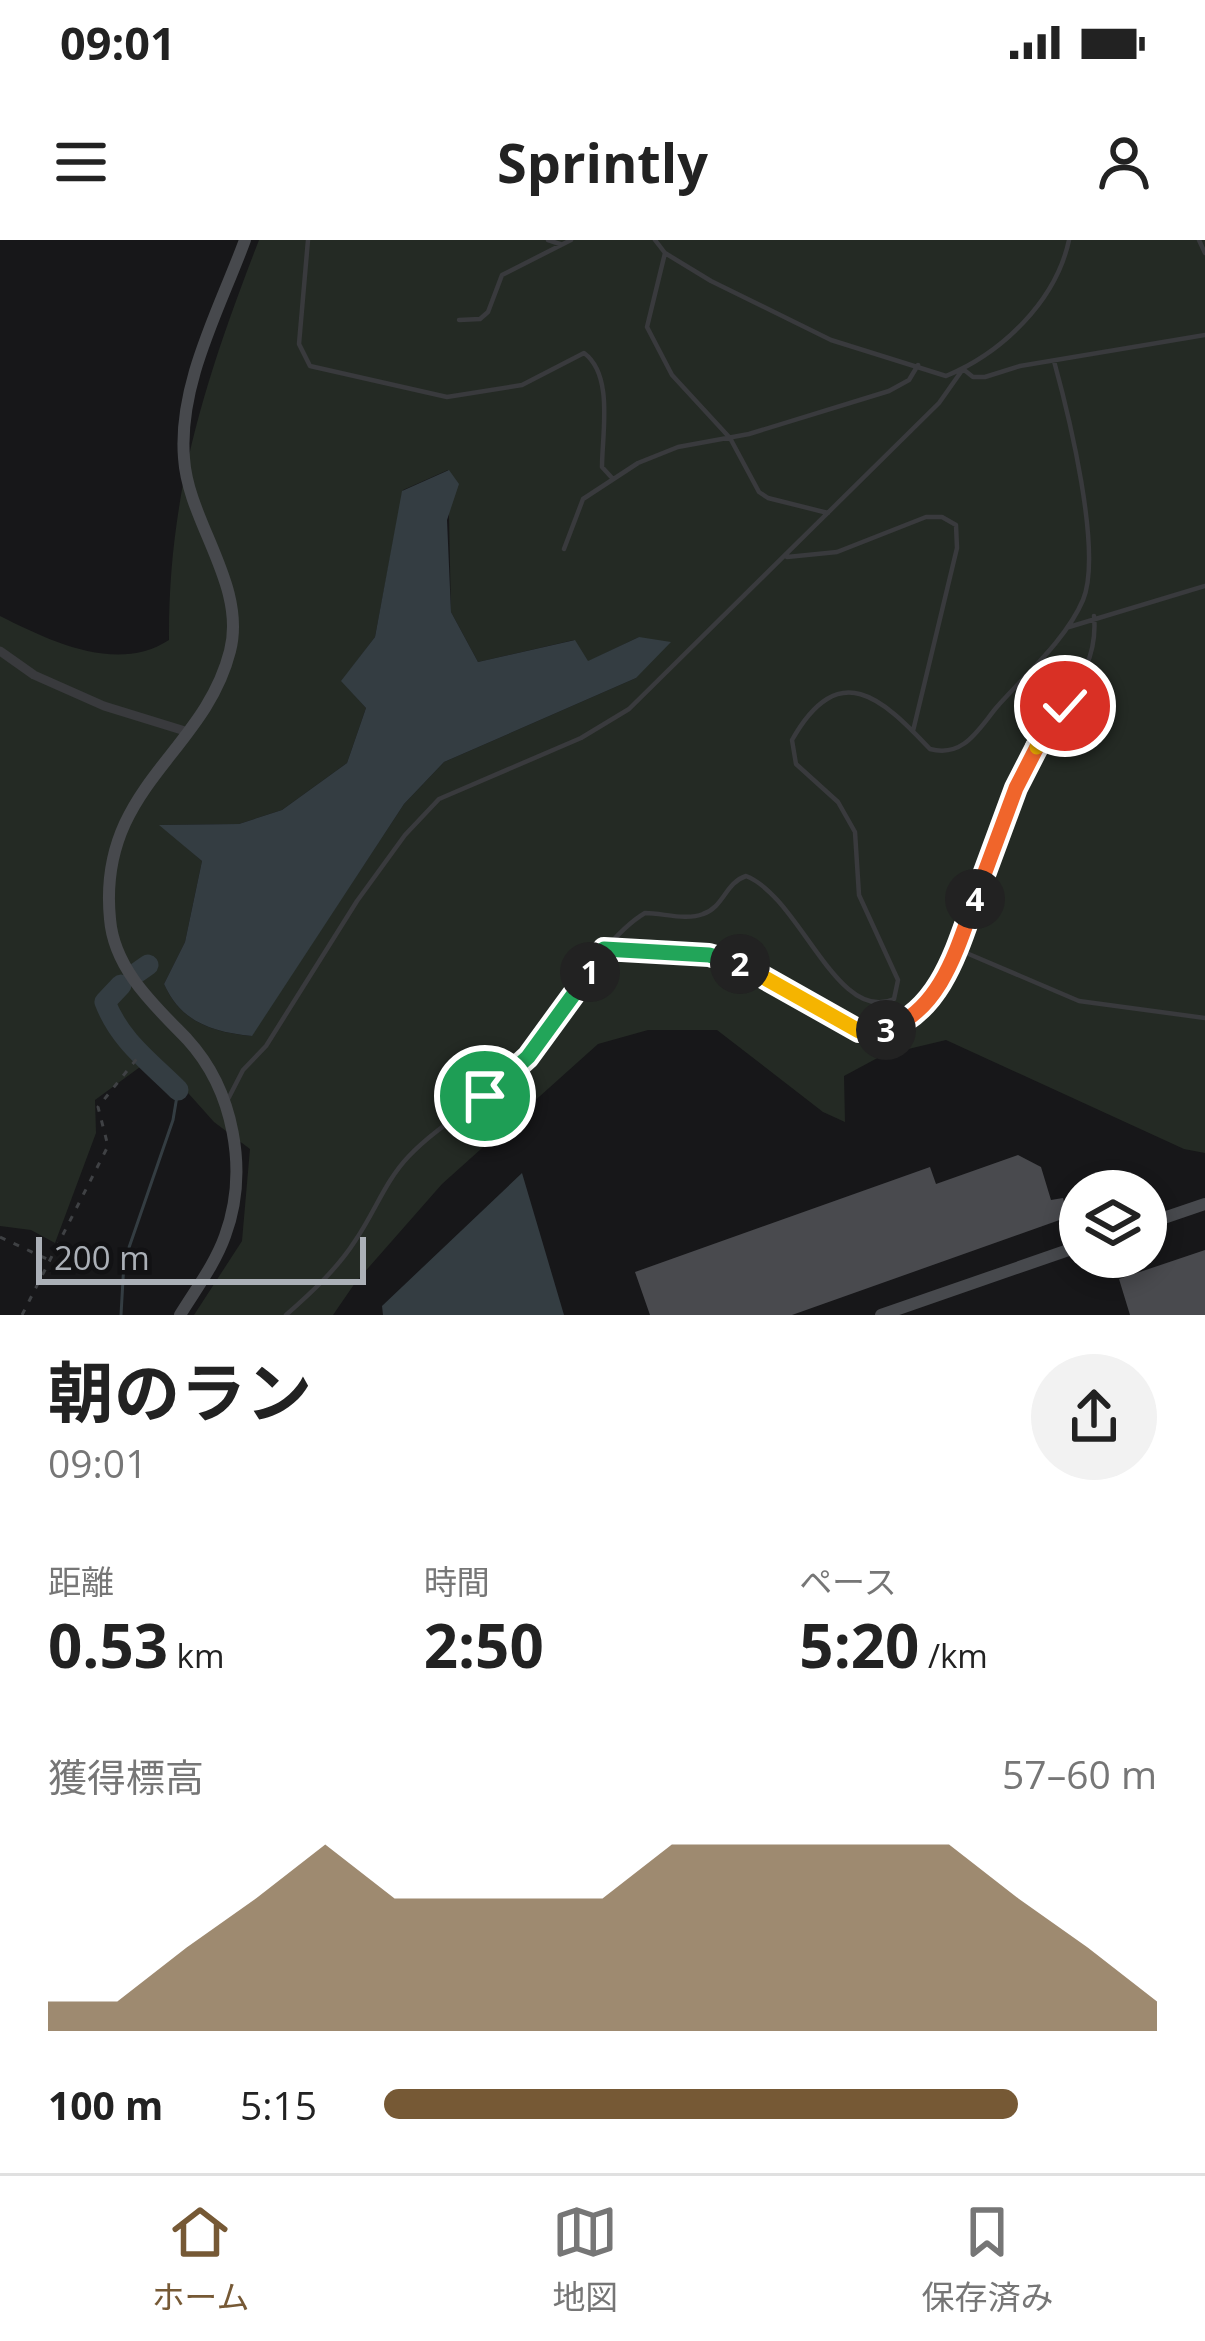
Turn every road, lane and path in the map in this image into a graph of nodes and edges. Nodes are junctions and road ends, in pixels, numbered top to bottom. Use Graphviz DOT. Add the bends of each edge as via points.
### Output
graph roads {
  1 [pos="244,240"];
  2 [pos="308,240"];
  3 [pos="548,240"];
  4 [pos="571,240"];
  5 [pos="655,240"];
  6 [pos="1069,240"];
  7 [pos="1199,240"];
  8 [pos="560,244"];
  9 [pos="665,253"];
  10 [pos="1205,253"];
  11 [pos="459,320"];
  12 [pos="1205,335"];
  13 [pos="1054,361"];
  14 [pos="918,365"];
  15 [pos="963,369"];
  16 [pos="730,438"];
  17 [pos="613,479"];
  18 [pos="828,513"];
  19 [pos="564,549"];
  20 [pos="784,557"];
  21 [pos="1205,586"];
  22 [pos="1094,616"];
  23 [pos="1064,629"];
  24 [pos="0,651"];
  25 [pos="184,731"];
  26 [pos="913,731"];
  27 [pos="604,949"];
  28 [pos="957,950"];
  29 [pos="1205,1018"];
  30 [pos="139,1056"];
  31 [pos="226,1103"];
  32 [pos="1205,1204"];
  33 [pos="1167,1217"];
  34 [pos="0,1237"];
  35 [pos="1059,1253"];
  36 [pos="50,1261"];
  37 [pos="22,1315"];
  38 [pos="180,1315"];
  39 [pos="286,1315"];
  40 [pos="880,1315"];
  1 -- 25 [label="main road" via="184,410 184,462 228,589 231,648 212,694"];
  2 -- 17 [label="lane" via="299,352 310,367 447,397 521,385 584,352 596,368 602,467"];
  3 -- 8 [label="lane"];
  4 -- 8 [label="lane"];
  5 -- 9 [label="lane"];
  6 -- 15 [label="lane" via="1038,308"];
  7 -- 10 [label="lane"];
  8 -- 11 [label="lane" via="502,275 480,320"];
  9 -- 14 [label="lane" via="831,340"];
  9 -- 16 [label="lane" via="649,304 650,338 686,393"];
  12 -- 13 [label="lane"];
  13 -- 15 [label="lane" via="985,377"];
  13 -- 23 [label="lane" via="1072,428 1088,563 1083,599"];
  14 -- 15 [label="lane" via="946,376"];
  14 -- 16 [label="lane" via="889,391"];
  15 -- 18 [label="lane"];
  16 -- 17 [label="lane" via="660,453"];
  16 -- 18 [label="lane" via="758,492"];
  17 -- 19 [label="lane" via="583,499"];
  18 -- 20 [label="lane"];
  20 -- 26 [label="lane" via="837,552 926,518 956,525"];
  20 -- 31 [label="lane" via="609,723 440,799 357,901"];
  21 -- 22 [label="lane"];
  22 -- 23 [label="lane"];
  22 -- 28 [label="lane" via="1084,676 1016,788"];
  23 -- 26 [label="lane" via="968,743 941,752"];
  24 -- 25 [label="street" via="104,706"];
  25 -- 31 [label="main road" via="124,818 110,866 110,920 130,973 193,1046"];
  26 -- 27 [label="lane" via="879,699 854,692 818,709 791,751 855,832 859,896 898,980 894,999 871,1003 850,993 785,904 746,876 710,912 645,913"];
  27 -- 28 [label="lane" via="727,959 871,1034 903,1024 924,1006"];
  27 -- 39 [label="lane" via="509,1079 409,1156 340,1262"];
  28 -- 29 [label="lane" via="1079,1001"];
  30 -- 36 [label="path" via="98,1107 108,1146"];
  31 -- 38 [label="main road" via="236,1169 232,1213"];
  32 -- 33 [label="main road"];
  34 -- 36 [label="path"];
  35 -- 40 [label="main road"];
  36 -- 37 [label="path"];
}
